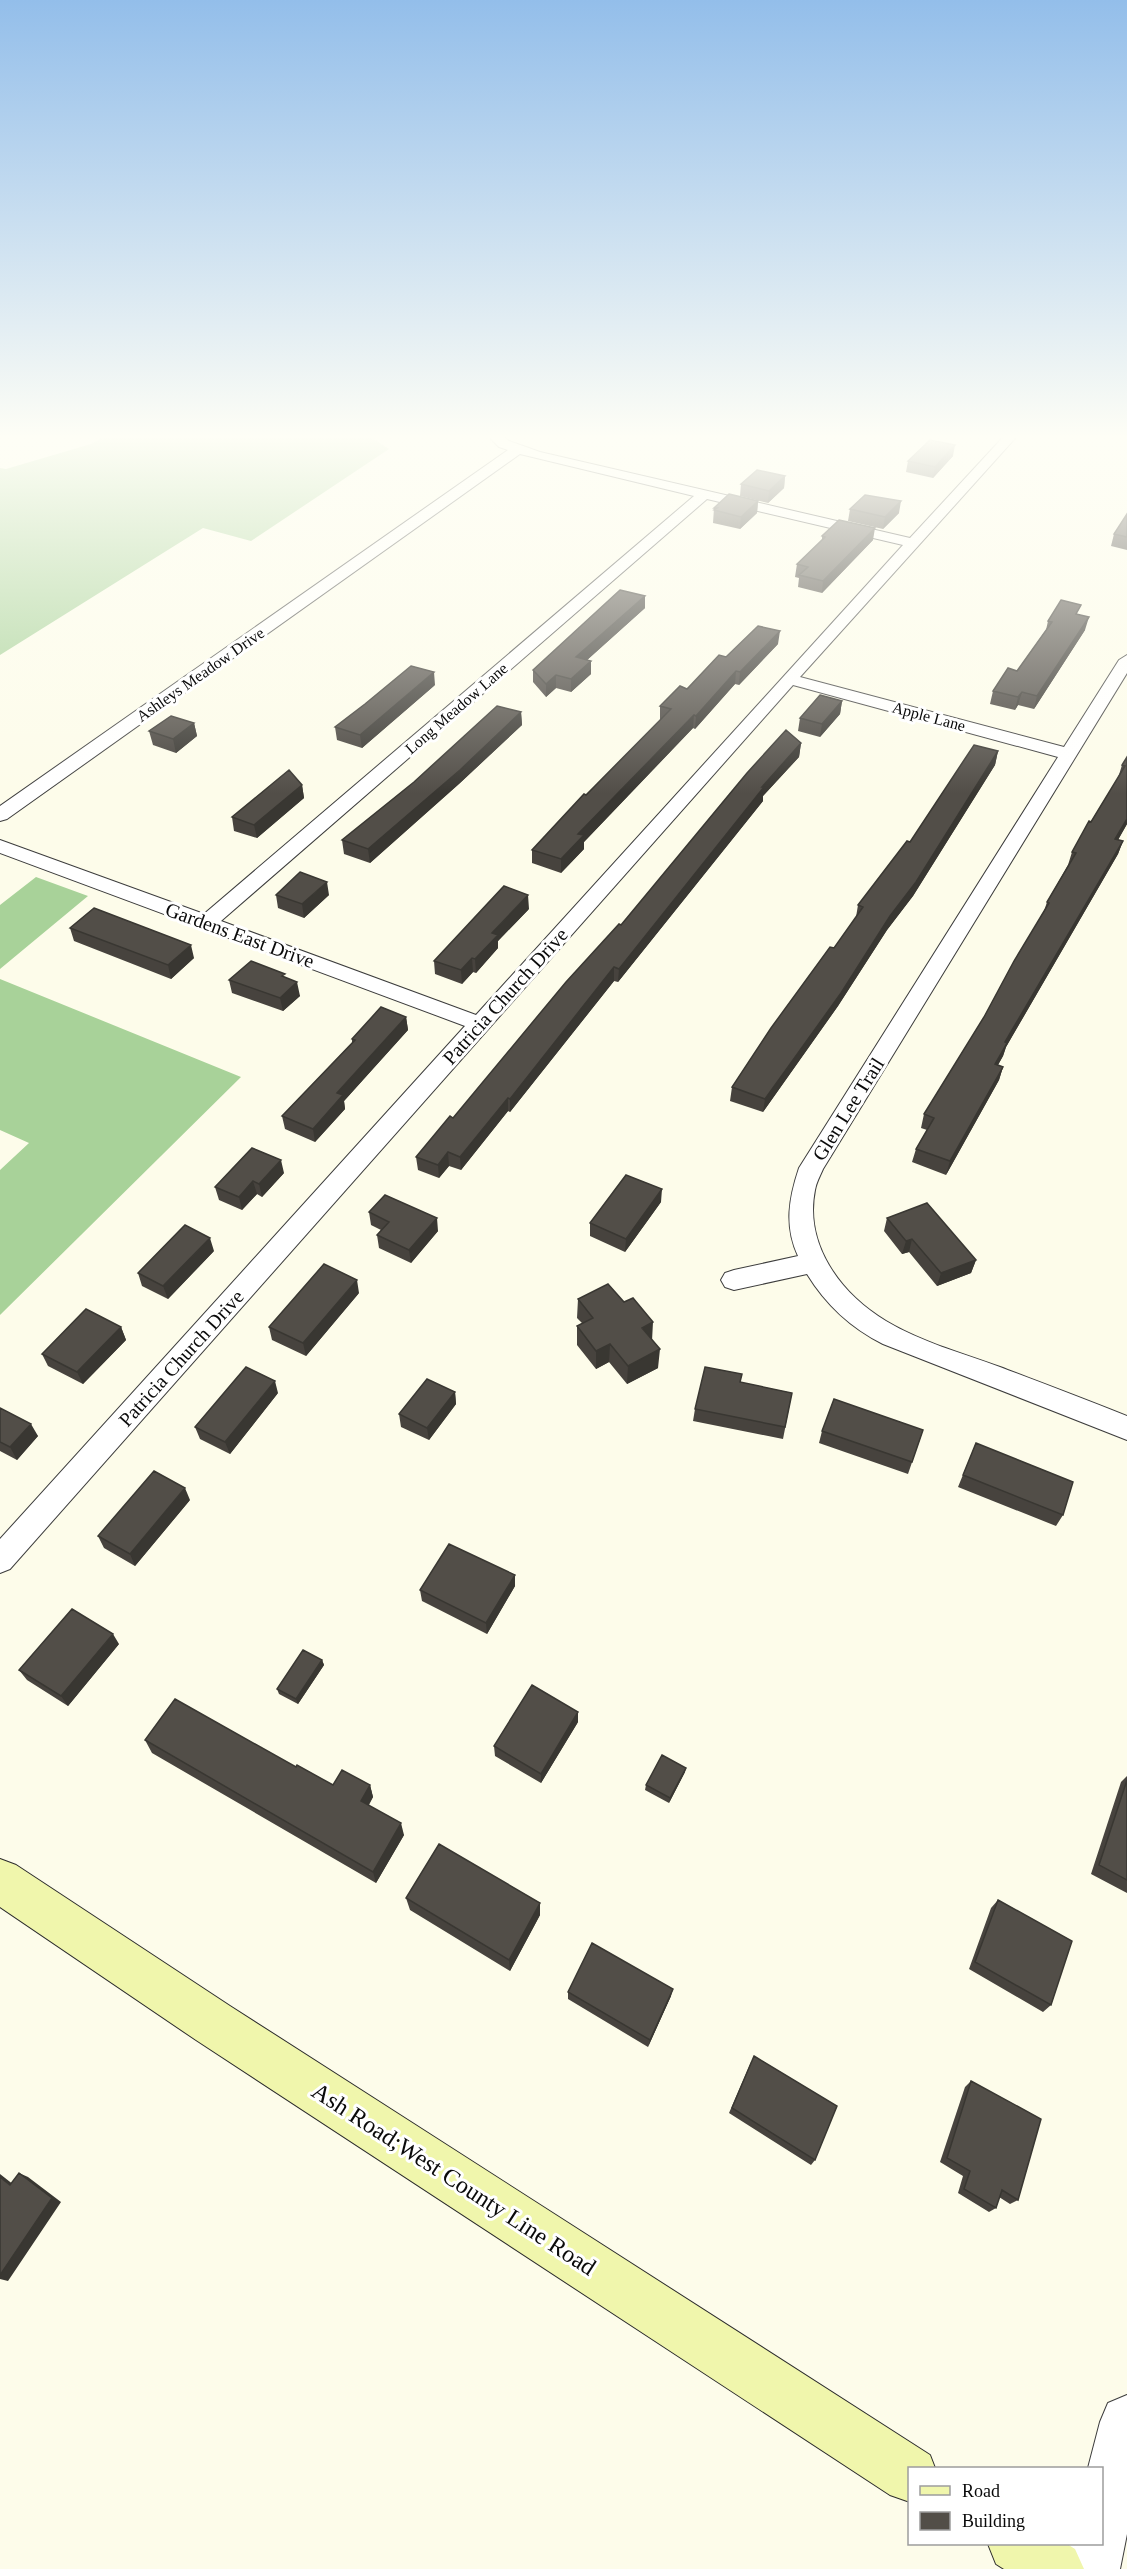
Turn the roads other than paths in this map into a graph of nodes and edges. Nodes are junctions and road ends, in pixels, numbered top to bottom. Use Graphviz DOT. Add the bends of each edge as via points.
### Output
graph roads {
  1 [pos="370,554"];
  2 [pos="635,554"];
  3 [pos="904,554"];
  4 [pos="1127,660"];
  5 [pos="789,679"];
  6 [pos="1068,754"];
  7 [pos="0,815"];
  8 [pos="0,846"];
  9 [pos="207,922"];
  10 [pos="480,1024"];
  11 [pos="813,1263"];
  12 [pos="734,1280"];
  13 [pos="1127,1428"];
  14 [pos="0,1560"];
  15 [pos="0,1881"];
  16 [pos="1127,2422"];
  17 [pos="908,2474"];
  18 [pos="1103,2518"];
  19 [pos="1018,2545"];
  20 [pos="1097,2545"];
  21 [pos="1055,2569"];
  22 [pos="1091,2569"];
  1 -- 7 [label="street, Ashleys Meadow Drive"];
  2 -- 9 [label="street, Long Meadow Lane"];
  3 -- 5 [label="street, Patricia Church Drive"];
  4 -- 6 [label="street, Glen Lee Trail"];
  5 -- 6 [label="street, Apple Lane"];
  5 -- 10 [label="street, Patricia Church Drive"];
  6 -- 11 [label="street, Glen Lee Trail" via="811,1168 800,1213 803,1237"];
  8 -- 9 [label="street, Gardens East Drive"];
  9 -- 10 [label="street, Gardens East Drive"];
  10 -- 14 [label="street, Patricia Church Drive"];
  11 -- 12 [label="street"];
  11 -- 13 [label="street, Glen Lee Trail" via="829,1287 877,1329"];
  15 -- 17 [label="main road, Ash Road;West County Line Road"];
  16 -- 18 [label="street"];
  19 -- 21 [label="main road"];
  20 -- 22 [label="street"];
}
